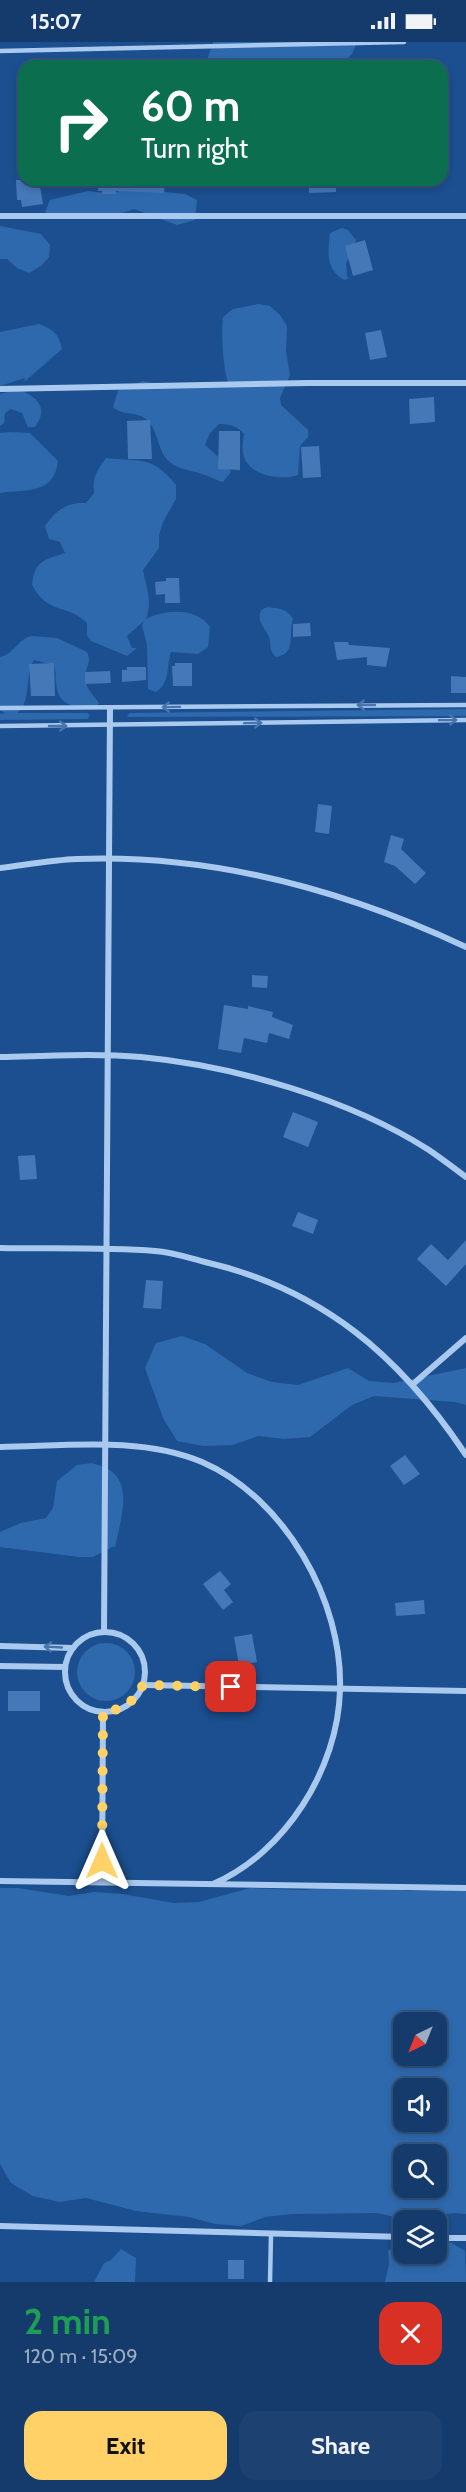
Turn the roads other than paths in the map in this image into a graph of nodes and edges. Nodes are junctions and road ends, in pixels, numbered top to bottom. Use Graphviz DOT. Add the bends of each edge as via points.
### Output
graph roads {
  1 [pos="404,42"];
  2 [pos="0,51"];
  3 [pos="0,216"];
  4 [pos="466,216"];
  5 [pos="466,383"];
  6 [pos="0,389"];
  7 [pos="466,705"];
  8 [pos="0,708"];
  9 [pos="110,708"];
  10 [pos="466,720"];
  11 [pos="110,725"];
  12 [pos="0,726"];
  13 [pos="109,859"];
  14 [pos="0,868"];
  15 [pos="466,946"];
  16 [pos="108,1055"];
  17 [pos="0,1057"];
  18 [pos="466,1177"];
  19 [pos="0,1248"];
  20 [pos="107,1250"];
  21 [pos="466,1338"];
  22 [pos="413,1384"];
  23 [pos="106,1446"];
  24 [pos="0,1447"];
  25 [pos="466,1455"];
  26 [pos="104,1632"];
  27 [pos="0,1646"];
  28 [pos="73,1648"];
  29 [pos="0,1666"];
  30 [pos="65,1667"];
  31 [pos="143,1685"];
  32 [pos="340,1689"];
  33 [pos="466,1690"];
  34 [pos="103,1712"];
  35 [pos="0,1881"];
  36 [pos="102,1882"];
  37 [pos="213,1884"];
  38 [pos="466,1888"];
  39 [pos="0,2226"];
  40 [pos="271,2234"];
  41 [pos="393,2237"];
  42 [pos="447,2238"];
  43 [pos="466,2238"];
  44 [pos="270,2282"];
  1 -- 2 [label="lane"];
  3 -- 4 [label="street"];
  5 -- 6 [label="street" via="308,382"];
  7 -- 9 [label="lane, one-way"];
  8 -- 9 [label="lane"];
  9 -- 11 [label="street"];
  11 -- 10 [label="lane, one-way"];
  12 -- 11 [label="lane, one-way"];
  11 -- 13 [label="street"];
  13 -- 14 [label="street"];
  13 -- 15 [label="street" via="194,864 329,892"];
  13 -- 16 [label="street"];
  16 -- 17 [label="street"];
  16 -- 18 [label="street" via="222,1068 331,1102 429,1150"];
  16 -- 20 [label="street"];
  19 -- 20 [label="street"];
  20 -- 22 [label="street" via="158,1251 276,1283 366,1338"];
  20 -- 23 [label="street"];
  21 -- 22 [label="street"];
  22 -- 25 [label="street"];
  23 -- 24 [label="street"];
  23 -- 26 [label="street"];
  23 -- 32 [label="street" via="141,1446 202,1462 228,1476 279,1522 302,1551 323,1597 340,1666"];
  26 -- 28 [label="street" via="81,1639"];
  26 -- 31 [label="street" via="128,1639 137,1648 143,1660"];
  28 -- 27 [label="street, one-way"];
  28 -- 30 [label="street"];
  29 -- 30 [label="street"];
  30 -- 34 [label="street" via="70,1692 90,1709"];
  31 -- 32 [label="street"];
  31 -- 34 [label="street" via="128,1706"];
  32 -- 33 [label="street"];
  32 -- 37 [label="street" via="332,1738 302,1807 263,1852 236,1874"];
  34 -- 36 [label="street"];
  35 -- 36 [label="street"];
  36 -- 37 [label="street"];
  37 -- 38 [label="street"];
  39 -- 40 [label="street"];
  40 -- 41 [label="street"];
  40 -- 44 [label="lane"];
  42 -- 43 [label="street"];
}
